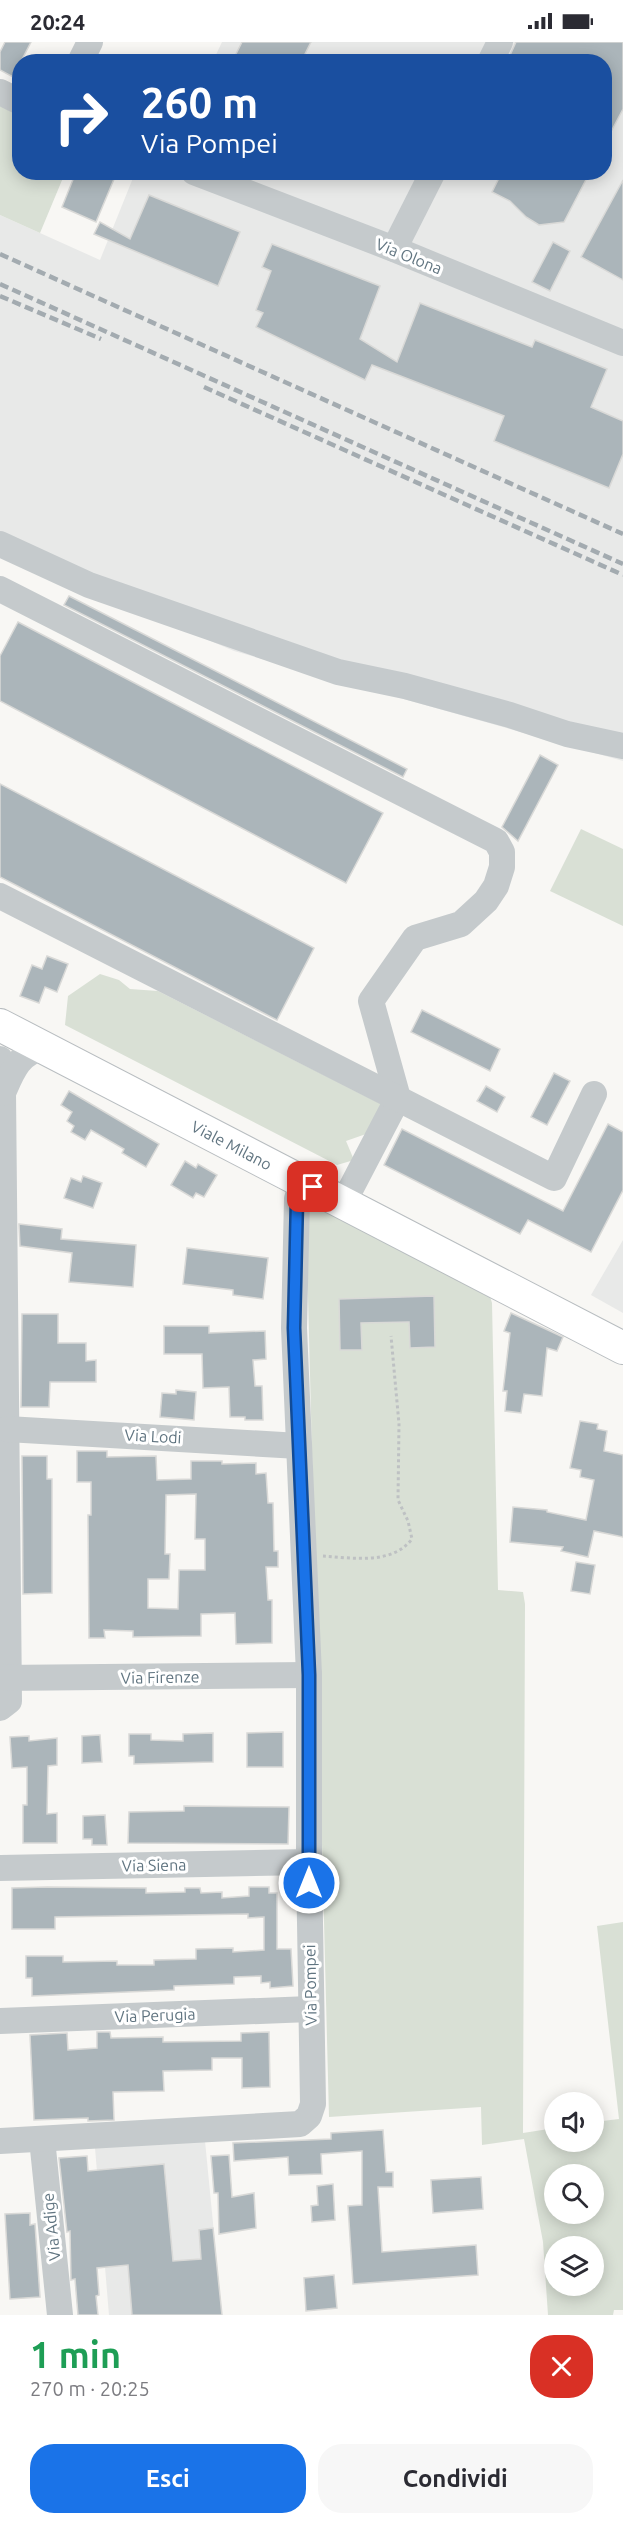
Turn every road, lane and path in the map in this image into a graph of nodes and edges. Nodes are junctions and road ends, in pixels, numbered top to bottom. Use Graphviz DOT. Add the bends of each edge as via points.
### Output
graph roads {
  1 [pos="215,180"];
  2 [pos="430,180"];
  3 [pos="394,249"];
  4 [pos="623,343"];
  5 [pos="0,544"];
  6 [pos="0,589"];
  7 [pos="623,746"];
  8 [pos="0,896"];
  9 [pos="0,1013"];
  10 [pos="0,1025"];
  11 [pos="44,1048"];
  12 [pos="0,1059"];
  13 [pos="3,1093"];
  14 [pos="594,1094"];
  15 [pos="398,1098"];
  16 [pos="302,1181"];
  17 [pos="349,1192"];
  18 [pos="623,1333"];
  19 [pos="391,1336"];
  20 [pos="623,1348"];
  21 [pos="7,1429"];
  22 [pos="299,1446"];
  23 [pos="303,1555"];
  24 [pos="3,1556"];
  25 [pos="309,1675"];
  26 [pos="5,1678"];
  27 [pos="0,1708"];
  28 [pos="309,1862"];
  29 [pos="0,1868"];
  30 [pos="310,2009"];
  31 [pos="0,2020"];
  32 [pos="42,2139"];
  33 [pos="0,2141"];
  34 [pos="60,2315"];
  1 -- 3 [label="street, Via Olona"];
  2 -- 3 [label="street"];
  3 -- 4 [label="street, Via Olona"];
  5 -- 7 [label="street" via="88,585 338,672 405,686 567,734"];
  6 -- 15 [label="street" via="496,841 502,852 502,867 486,901 460,924 415,938 371,1001"];
  8 -- 15 [label="street"];
  9 -- 17 [label="main road, Viale Milano"];
  10 -- 11 [label="main road, Viale Milano"];
  11 -- 13 [label="street" via="20,1059"];
  11 -- 16 [label="main road, Viale Milano"];
  12 -- 13 [label="street"];
  13 -- 21 [label="street"];
  14 -- 15 [label="street" via="554,1178"];
  15 -- 17 [label="street"];
  16 -- 20 [label="main road, Viale Milano"];
  16 -- 22 [label="street, Via Pompei" via="297,1199 294,1328"];
  17 -- 18 [label="main road, Viale Milano"];
  19 -- 23 [label="path" via="399,1424 398,1500 411,1539 404,1549 390,1555"];
  21 -- 22 [label="street, Via Lodi"];
  21 -- 24 [label="street"];
  22 -- 23 [label="street, Via Pompei"];
  23 -- 25 [label="street, Via Pompei"];
  24 -- 26 [label="street"];
  25 -- 26 [label="street, Via Firenze"];
  25 -- 28 [label="street, Via Pompei"];
  26 -- 27 [label="street" via="9,1701"];
  28 -- 29 [label="street, Via Siena"];
  28 -- 30 [label="street, Via Pompei"];
  30 -- 31 [label="street, Via Perugia"];
  30 -- 32 [label="street, Via Pompei" via="314,2104 300,2124"];
  32 -- 33 [label="street, Via Pompei"];
  32 -- 34 [label="street, Via Adige"];
}
